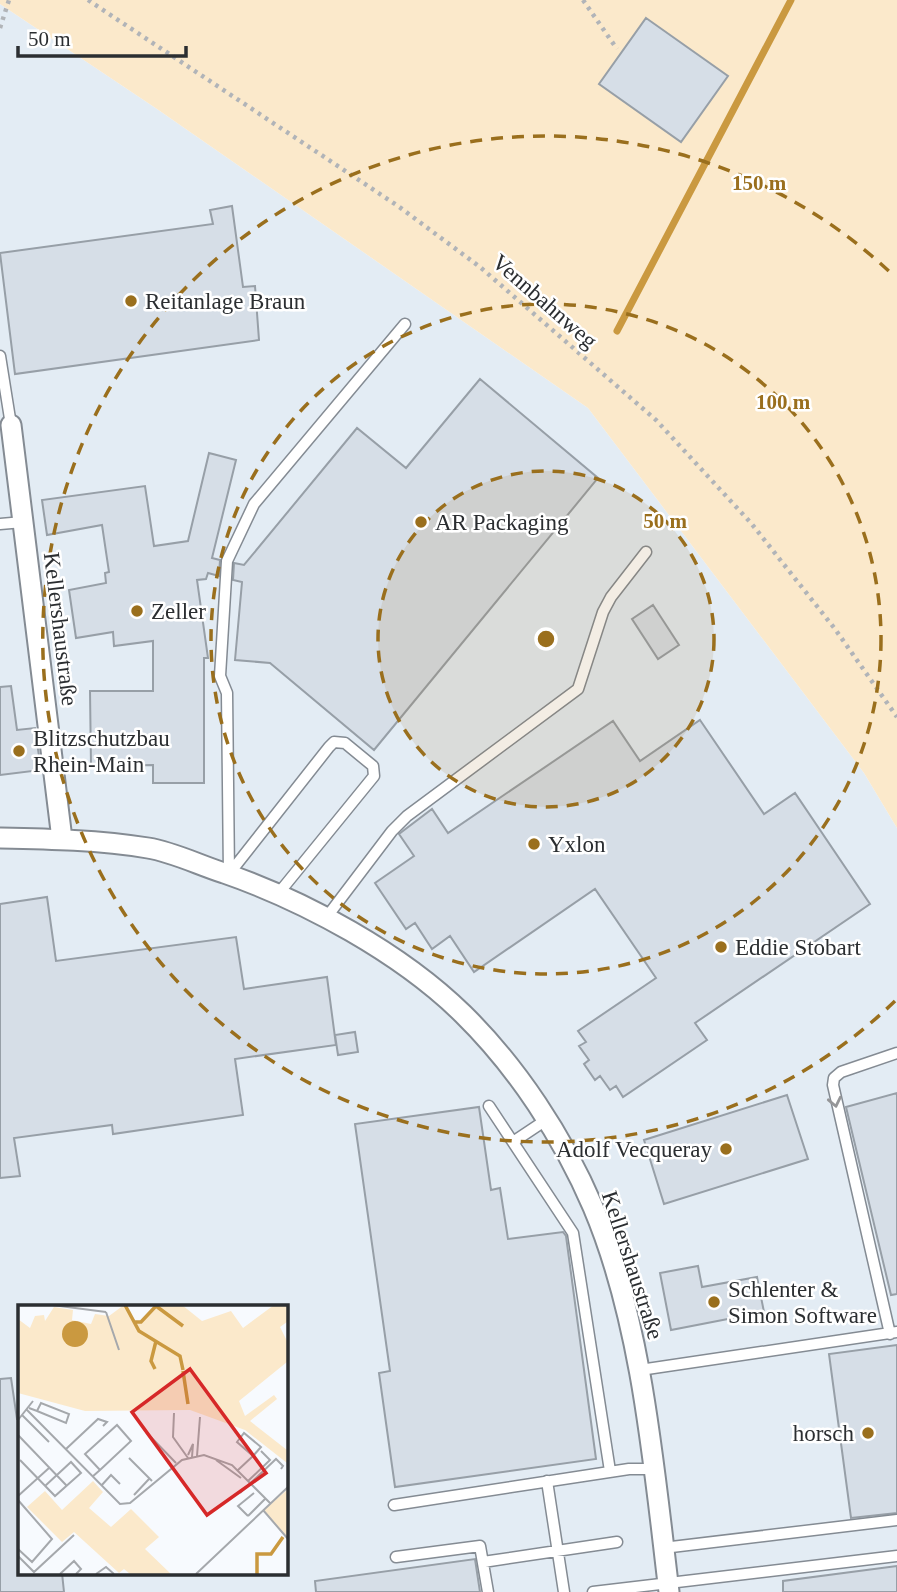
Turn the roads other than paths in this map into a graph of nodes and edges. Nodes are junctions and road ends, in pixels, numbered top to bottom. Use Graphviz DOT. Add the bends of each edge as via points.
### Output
graph roads {
  1 [pos="405,324"];
  2 [pos="0,356"];
  3 [pos="11,425"];
  4 [pos="23,523"];
  5 [pos="0,524"];
  6 [pos="646,552"];
  7 [pos="0,838"];
  8 [pos="62,839"];
  9 [pos="229,874"];
  10 [pos="278,894"];
  11 [pos="326,919"];
  12 [pos="897,1053"];
  13 [pos="489,1106"];
  14 [pos="546,1120"];
  15 [pos="513,1142"];
  16 [pos="894,1333"];
  17 [pos="640,1370"];
  18 [pos="652,1469"];
  19 [pos="610,1472"];
  20 [pos="547,1481"];
  21 [pos="394,1505"];
  22 [pos="897,1520"];
  23 [pos="617,1542"];
  24 [pos="663,1548"];
  25 [pos="558,1549"];
  26 [pos="897,1556"];
  27 [pos="396,1557"];
  28 [pos="483,1562"];
  29 [pos="668,1588"];
  30 [pos="488,1592"];
  31 [pos="564,1592"];
  32 [pos="593,1592"];
  1 -- 9 [label="lane" via="254,504 227,561 220,676 227,693"];
  2 -- 3 [label="lane"];
  3 -- 4 [label="street, Kellershaustraße"];
  4 -- 5 [label="lane"];
  4 -- 8 [label="street, Kellershaustraße"];
  6 -- 11 [label="lane" via="603,612 578,689 407,816"];
  7 -- 8 [label="street, Kellershaustraße"];
  8 -- 9 [label="street, Kellershaustraße" via="151,848"];
  9 -- 10 [label="street, Kellershaustraße"];
  9 -- 10 [label="lane" via="329,747 334,742 345,743 373,766 374,776"];
  10 -- 11 [label="street, Kellershaustraße"];
  11 -- 14 [label="street, Kellershaustraße" via="407,968 463,1013 522,1083"];
  12 -- 16 [label="lane, one-way" via="841,1072 832,1085"];
  13 -- 15 [label="lane"];
  14 -- 15 [label="lane"];
  14 -- 17 [label="street, Kellershaustraße" via="593,1207"];
  15 -- 19 [label="lane" via="573,1233"];
  16 -- 17 [label="lane"];
  17 -- 18 [label="street, Kellershaustraße"];
  18 -- 19 [label="lane"];
  18 -- 24 [label="street, Kellershaustraße"];
  19 -- 20 [label="lane"];
  20 -- 21 [label="lane"];
  20 -- 25 [label="lane"];
  22 -- 24 [label="lane"];
  23 -- 25 [label="lane"];
  24 -- 29 [label="street, Kellershaustraße"];
  25 -- 28 [label="lane"];
  25 -- 31 [label="lane"];
  26 -- 29 [label="lane"];
  27 -- 28 [label="lane" via="480,1546"];
  28 -- 30 [label="lane"];
  29 -- 32 [label="lane" via="644,1584"];
}
